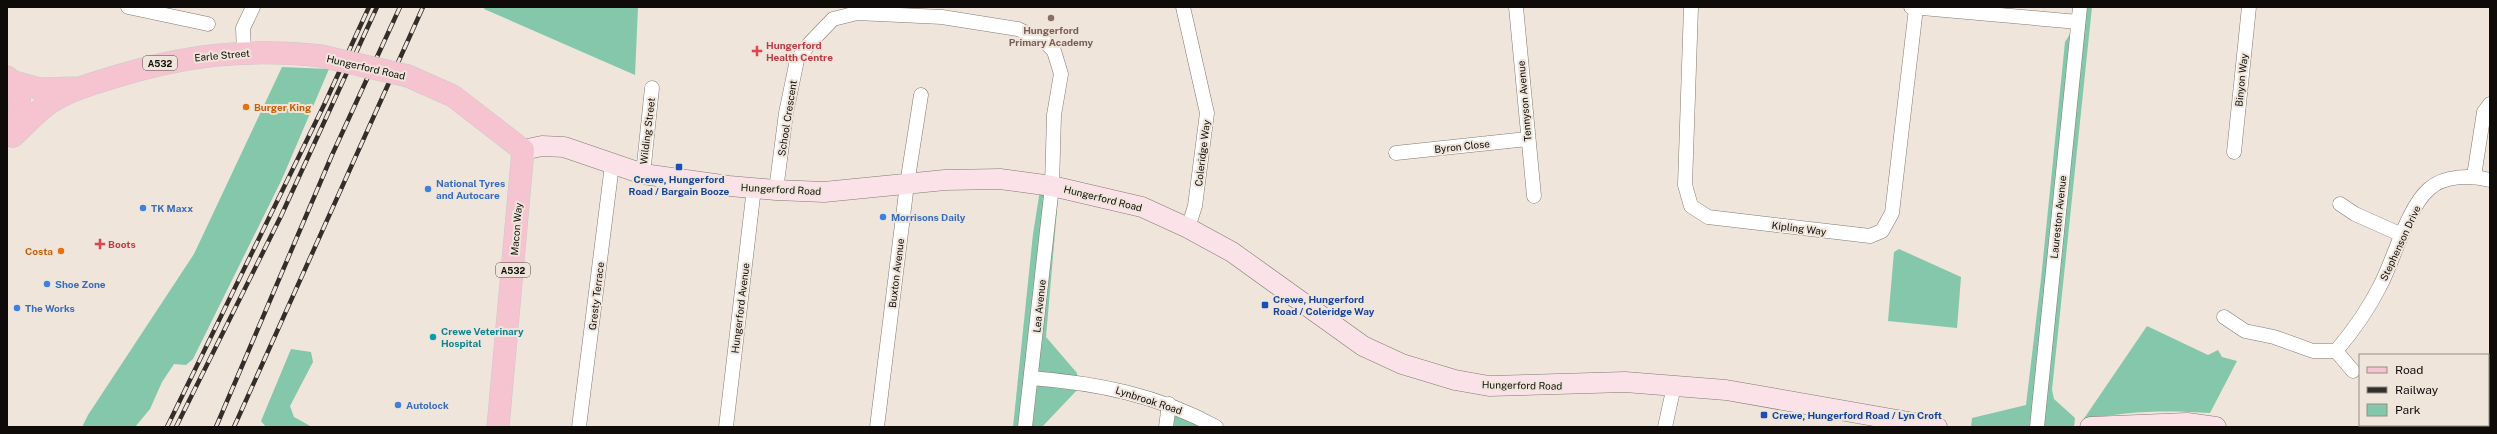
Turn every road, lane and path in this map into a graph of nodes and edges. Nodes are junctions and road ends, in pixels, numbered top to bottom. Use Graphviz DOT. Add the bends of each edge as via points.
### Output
graph roads {
  1 [pos="128,7"];
  2 [pos="253,7"];
  3 [pos="1183,7"];
  4 [pos="1516,7"];
  5 [pos="1691,7"];
  6 [pos="1913,7"];
  7 [pos="2080,7"];
  8 [pos="2249,7"];
  9 [pos="831,13"];
  10 [pos="2078,22"];
  11 [pos="208,24"];
  12 [pos="244,52"];
  13 [pos="321,56"];
  14 [pos="9,79"];
  15 [pos="78,88"];
  16 [pos="652,88"];
  17 [pos="921,95"];
  18 [pos="2490,104"];
  19 [pos="1528,139"];
  20 [pos="10,140"];
  21 [pos="523,150"];
  22 [pos="2234,152"];
  23 [pos="1396,153"];
  24 [pos="612,165"];
  25 [pos="642,174"];
  26 [pos="2474,176"];
  27 [pos="2490,180"];
  28 [pos="907,184"];
  29 [pos="1052,186"];
  30 [pos="754,188"];
  31 [pos="776,190"];
  32 [pos="1534,196"];
  33 [pos="2340,204"];
  34 [pos="1188,228"];
  35 [pos="2402,234"];
  36 [pos="2224,317"];
  37 [pos="2336,351"];
  38 [pos="2353,371"];
  39 [pos="1031,378"];
  40 [pos="1674,386"];
  41 [pos="1169,404"];
  42 [pos="1915,425"];
  43 [pos="498,427"];
  44 [pos="580,427"];
  45 [pos="726,427"];
  46 [pos="877,427"];
  47 [pos="1025,427"];
  48 [pos="1166,427"];
  49 [pos="1216,427"];
  50 [pos="1666,427"];
  51 [pos="1937,427"];
  52 [pos="2037,427"];
  53 [pos="2090,427"];
  54 [pos="2216,427"];
  1 -- 11 [label="street"];
  2 -- 12 [label="street" via="243,28"];
  3 -- 34 [label="street, Coleridge Way" via="1207,112 1195,206"];
  4 -- 19 [label="street, Tennyson Avenue"];
  5 -- 6 [label="street, Kipling Way" via="1685,185 1691,206 1708,217 1870,236 1882,232 1892,214"];
  6 -- 10 [label="street"];
  7 -- 10 [label="street, Laureston Avenue"];
  8 -- 22 [label="street, Binyon Way"];
  9 -- 29 [label="street, School Crescent" via="942,17 1018,29 1044,40 1054,51 1061,74 1054,115"];
  9 -- 31 [label="street, School Crescent" via="797,60 786,114"];
  10 -- 52 [label="street, Laureston Avenue"];
  12 -- 13 [label="main road, Earle Street / A532"];
  12 -- 15 [label="main road, Earle Street / A532" via="201,55 153,65"];
  13 -- 21 [label="main road, Hungerford Road / A532, bridge" via="408,76 453,96"];
  14 -- 15 [label="main road, Earle Street / A532" via="40,89"];
  14 -- 20 [label="main road" via="18,94 21,108 19,123"];
  15 -- 20 [label="main road, Earle Street / A532" via="45,106"];
  16 -- 25 [label="street, Wilding Street"];
  17 -- 28 [label="street, Buxton Avenue"];
  18 -- 26 [label="street" via="2484,112"];
  19 -- 23 [label="street, Byron Close"];
  19 -- 32 [label="street, Tennyson Avenue"];
  21 -- 24 [label="street, Hungerford Road" via="542,146 564,147"];
  21 -- 43 [label="main road, Macon Way / A532"];
  24 -- 25 [label="street, Hungerford Road"];
  24 -- 44 [label="street, Gresty Terrace"];
  25 -- 30 [label="street, Hungerford Road"];
  26 -- 27 [label="street, Stephenson Drive"];
  26 -- 35 [label="street, Stephenson Drive" via="2452,179 2428,189"];
  28 -- 29 [label="street, Hungerford Road" via="1000,179"];
  28 -- 31 [label="street, Hungerford Road" via="824,192"];
  28 -- 46 [label="street, Buxton Avenue"];
  29 -- 34 [label="street, Hungerford Road" via="1142,207"];
  29 -- 39 [label="street, Lea Avenue"];
  30 -- 31 [label="street, Hungerford Road"];
  30 -- 45 [label="street, Hungerford Avenue"];
  33 -- 35 [label="street" via="2355,214"];
  34 -- 40 [label="street, Hungerford Road" via="1232,252 1363,346 1402,364 1455,380 1488,386 1625,382"];
  35 -- 37 [label="street, Stephenson Drive" via="2377,292 2355,329"];
  36 -- 37 [label="street" via="2245,331 2274,337 2313,351"];
  37 -- 38 [label="street"];
  39 -- 41 [label="street, Lynbrook Road" via="1119,389"];
  39 -- 47 [label="street, Lea Avenue"];
  40 -- 42 [label="street, Hungerford Road" via="1726,390"];
  40 -- 50 [label="street"];
  41 -- 48 [label="street"];
  41 -- 49 [label="street, Lynbrook Road"];
  42 -- 51 [label="street, Hungerford Road"];
  53 -- 54 [label="street" via="2187,423"];
}
